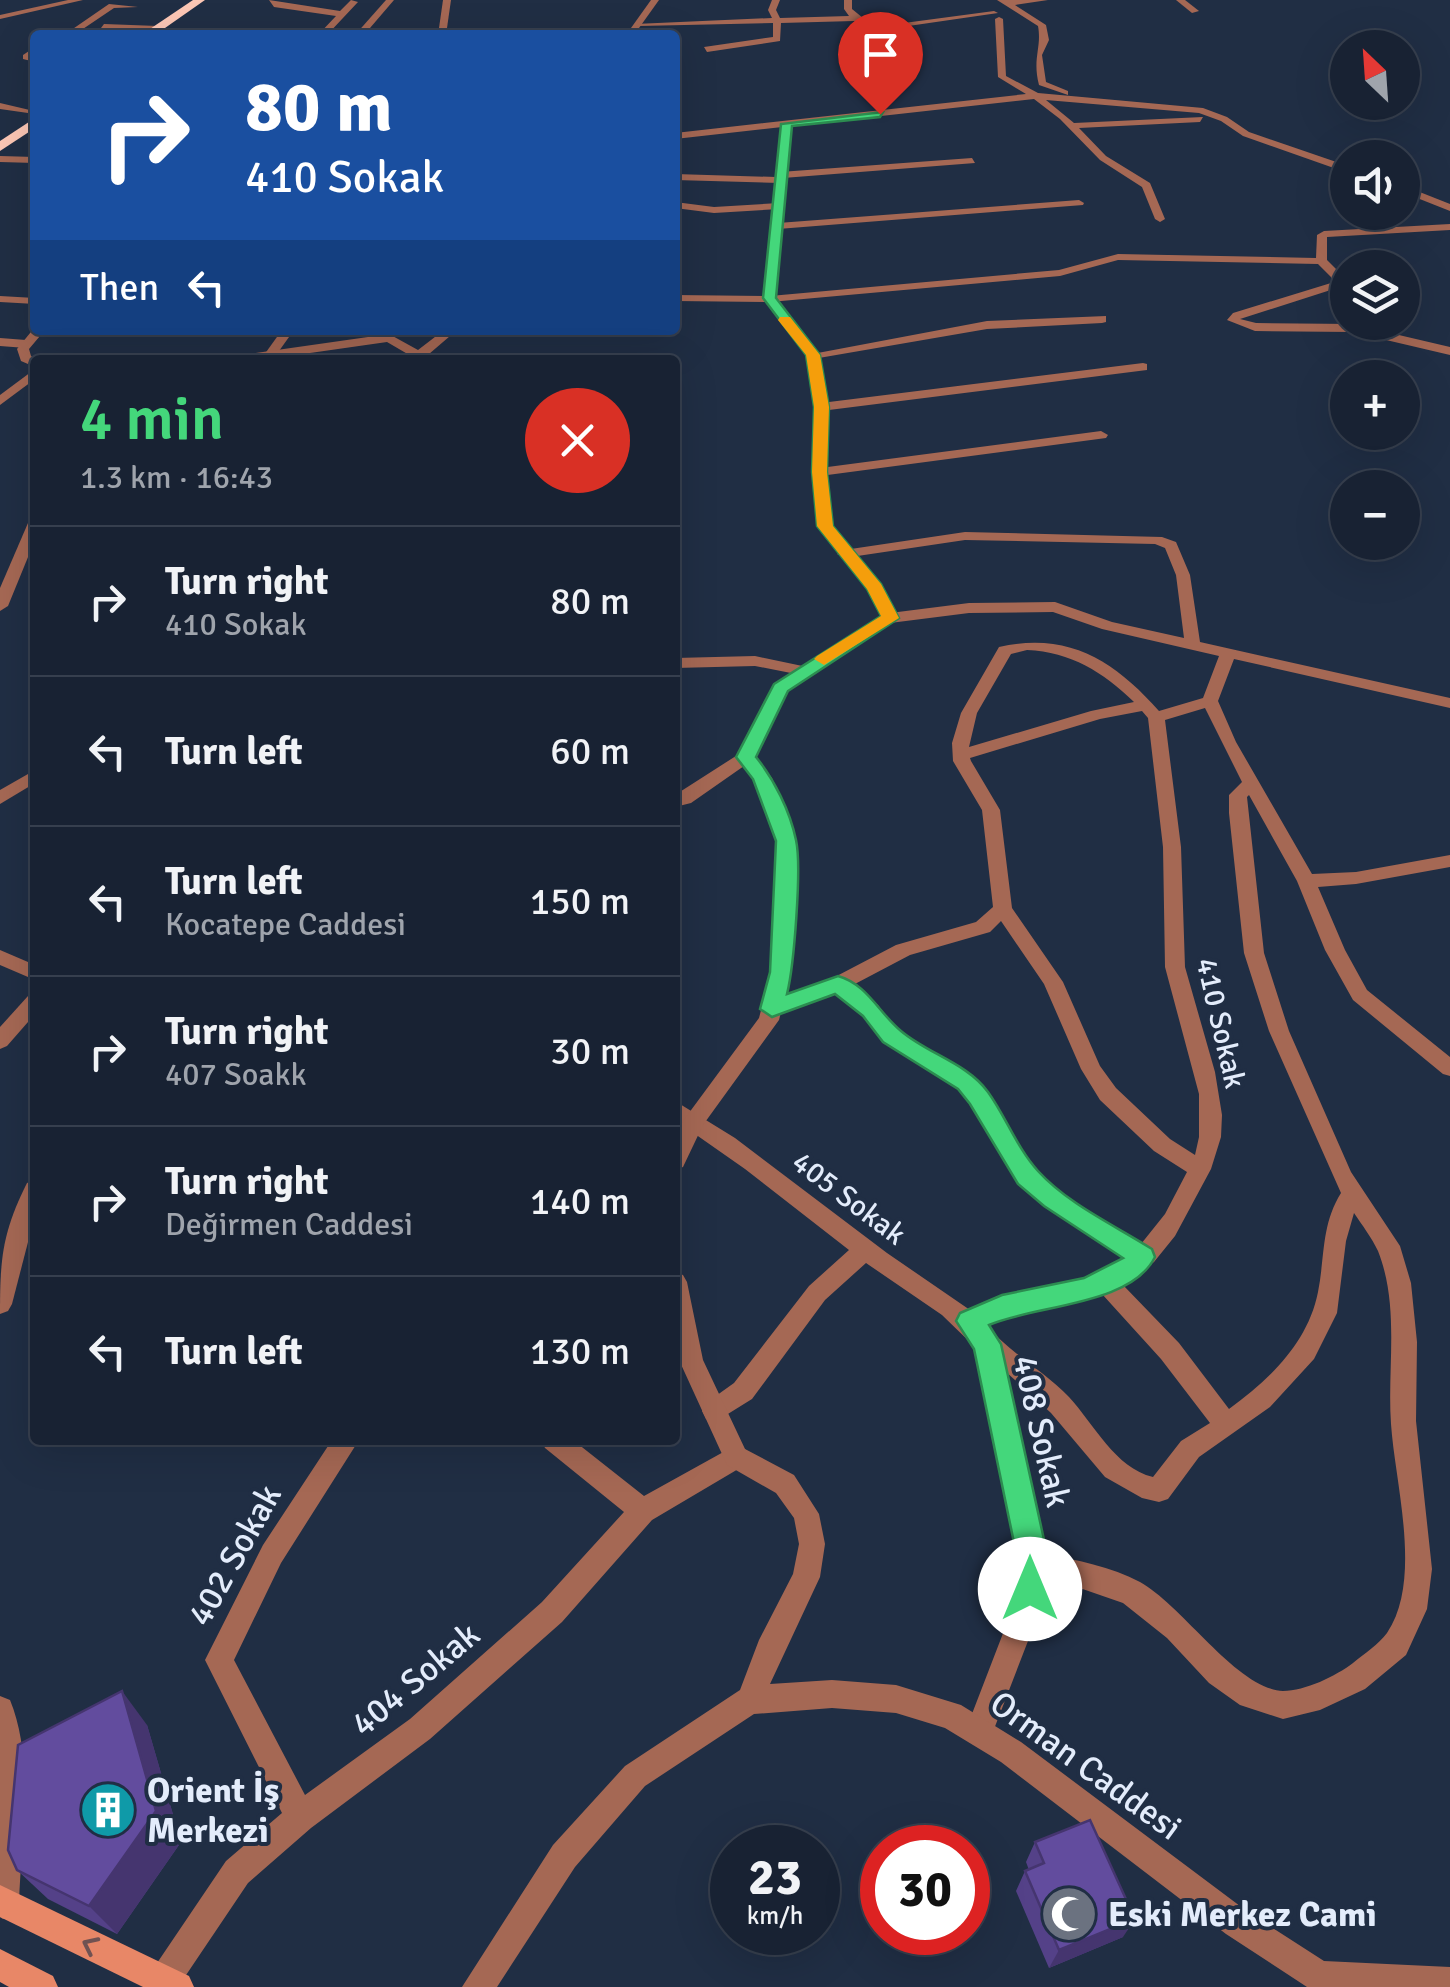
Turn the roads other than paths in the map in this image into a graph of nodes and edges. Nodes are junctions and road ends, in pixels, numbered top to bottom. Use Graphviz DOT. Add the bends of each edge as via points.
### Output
graph roads {
  1 [pos="79,0"];
  2 [pos="200,0"];
  3 [pos="213,0"];
  4 [pos="274,0"];
  5 [pos="390,0"];
  6 [pos="447,0"];
  7 [pos="655,0"];
  8 [pos="776,0"];
  9 [pos="848,0"];
  10 [pos="1044,0"];
  11 [pos="1180,0"];
  12 [pos="354,2"];
  13 [pos="1003,2"];
  14 [pos="1195,11"];
  15 [pos="342,14"];
  16 [pos="0,17"];
  17 [pos="856,18"];
  18 [pos="777,21"];
  19 [pos="639,24"];
  20 [pos="104,26"];
  21 [pos="75,30"];
  22 [pos="98,30"];
  23 [pos="133,30"];
  24 [pos="159,30"];
  25 [pos="160,30"];
  26 [pos="327,30"];
  27 [pos="363,30"];
  28 [pos="443,30"];
  29 [pos="634,30"];
  30 [pos="707,49"];
  31 [pos="1036,96"];
  32 [pos="1081,98"];
  33 [pos="0,106"];
  34 [pos="1220,117"];
  35 [pos="30,118"];
  36 [pos="30,120"];
  37 [pos="30,122"];
  38 [pos="786,124"];
  39 [pos="1072,126"];
  40 [pos="0,134"];
  41 [pos="680,135"];
  42 [pos="0,147"];
  43 [pos="0,160"];
  44 [pos="30,160"];
  45 [pos="972,161"];
  46 [pos="1330,164"];
  47 [pos="680,176"];
  48 [pos="780,177"];
  49 [pos="1420,196"];
  50 [pos="1079,203"];
  51 [pos="680,206"];
  52 [pos="779,206"];
  53 [pos="1450,208"];
  54 [pos="1160,219"];
  55 [pos="778,226"];
  56 [pos="1450,227"];
  57 [pos="1321,260"];
  58 [pos="680,298"];
  59 [pos="770,298"];
  60 [pos="0,299"];
  61 [pos="30,301"];
  62 [pos="1102,319"];
  63 [pos="34,335"];
  64 [pos="284,335"];
  65 [pos="445,335"];
  66 [pos="0,342"];
  67 [pos="26,344"];
  68 [pos="1450,352"];
  69 [pos="270,355"];
  70 [pos="412,355"];
  71 [pos="420,355"];
  72 [pos="813,355"];
  73 [pos="30,358"];
  74 [pos="1143,367"];
  75 [pos="30,377"];
  76 [pos="0,401"];
  77 [pos="822,407"];
  78 [pos="1101,436"];
  79 [pos="820,472"];
  80 [pos="30,536"];
  81 [pos="844,554"];
  82 [pos="0,606"];
  83 [pos="890,618"];
  84 [pos="1192,642"];
  85 [pos="1228,654"];
  86 [pos="680,663"];
  87 [pos="806,670"];
  88 [pos="1210,701"];
  89 [pos="1450,703"];
  90 [pos="1151,711"];
  91 [pos="962,756"];
  92 [pos="746,757"];
  93 [pos="30,778"];
  94 [pos="1251,784"];
  95 [pos="0,798"];
  96 [pos="680,800"];
  97 [pos="1450,860"];
  98 [pos="1306,881"];
  99 [pos="1003,909"];
  100 [pos="0,956"];
  101 [pos="30,971"];
  102 [pos="838,984"];
  103 [pos="30,1007"];
  104 [pos="772,1009"];
  105 [pos="0,1041"];
  106 [pos="1450,1068"];
  107 [pos="684,1115"];
  108 [pos="1200,1168"];
  109 [pos="1354,1194"];
  110 [pos="30,1200"];
  111 [pos="866,1250"];
  112 [pos="1142,1257"];
  113 [pos="1104,1281"];
  114 [pos="0,1304"];
  115 [pos="680,1306"];
  116 [pos="970,1321"];
  117 [pos="987,1344"];
  118 [pos="715,1412"];
  119 [pos="1227,1426"];
  120 [pos="343,1445"];
  121 [pos="560,1445"];
  122 [pos="736,1457"];
  123 [pos="643,1512"];
  124 [pos="1034,1567"];
  125 [pos="750,1700"];
  126 [pos="0,1710"];
  127 [pos="979,1732"];
  128 [pos="300,1817"];
  129 [pos="2,1902"];
  130 [pos="0,1964"];
  131 [pos="1321,1982"];
  132 [pos="1450,1983"];
  133 [pos="171,1984"];
  134 [pos="42,1987"];
  135 [pos="478,1987"];
  1 -- 16 [label="street"];
  2 -- 24 [label="highway"];
  3 -- 25 [label="highway"];
  4 -- 15 [label="street" via="284,9"];
  5 -- 27 [label="street"];
  6 -- 28 [label="street"];
  7 -- 19 [label="street"];
  8 -- 18 [label="street"];
  9 -- 17 [label="street"];
  10 -- 13 [label="street"];
  11 -- 14 [label="street"];
  12 -- 15 [label="street"];
  13 -- 32 [label="street" via="1042,25 1042,84"];
  15 -- 26 [label="street"];
  17 -- 18 [label="street"];
  17 -- 31 [label="street" via="874,29 996,16 1002,77"];
  18 -- 19 [label="street"];
  18 -- 30 [label="street" via="774,40"];
  19 -- 29 [label="street"];
  20 -- 21 [label="street" via="134,6 112,6"];
  20 -- 22 [label="street"];
  20 -- 23 [label="street"];
  31 -- 32 [label="street"];
  31 -- 38 [label="street"];
  31 -- 39 [label="street"];
  32 -- 34 [label="street"];
  33 -- 35 [label="street"];
  34 -- 39 [label="street"];
  34 -- 46 [label="street" via="1246,134"];
  36 -- 40 [label="highway"];
  37 -- 42 [label="highway"];
  38 -- 41 [label="street"];
  38 -- 48 [label="street"];
  39 -- 54 [label="street" via="1103,158 1146,186"];
  43 -- 44 [label="street"];
  45 -- 48 [label="street"];
  47 -- 48 [label="street"];
  48 -- 52 [label="street"];
  49 -- 53 [label="street"];
  50 -- 55 [label="street"];
  51 -- 52 [label="street"];
  52 -- 55 [label="street"];
  55 -- 59 [label="street"];
  56 -- 57 [label="street" via="1328,233 1322,236"];
  57 -- 59 [label="street" via="1118,257 1060,274"];
  57 -- 68 [label="street" via="1337,276 1336,284 1233,320 1255,327 1352,328"];
  58 -- 59 [label="street"];
  59 -- 72 [label="street"];
  60 -- 61 [label="street"];
  62 -- 72 [label="street" via="987,325"];
  63 -- 67 [label="street"];
  64 -- 69 [label="street"];
  65 -- 71 [label="street"];
  66 -- 67 [label="street"];
  67 -- 73 [label="street" via="23,353"];
  69 -- 70 [label="street" via="389,338"];
  72 -- 77 [label="street"];
  74 -- 77 [label="street"];
  75 -- 76 [label="street"];
  77 -- 79 [label="street"];
  78 -- 79 [label="street"];
  79 -- 81 [label="street" via="821,514"];
  80 -- 82 [label="street"];
  81 -- 83 [label="street" via="874,587"];
  81 -- 84 [label="street" via="965,536 1157,540 1172,546 1183,575"];
  83 -- 84 [label="street" via="969,608 1054,608 1106,626"];
  83 -- 87 [label="street"];
  84 -- 85 [label="street"];
  85 -- 88 [label="street"];
  85 -- 89 [label="street"];
  86 -- 87 [label="street" via="755,661"];
  87 -- 92 [label="street" via="781,688"];
  88 -- 90 [label="street"];
  88 -- 94 [label="street"];
  90 -- 91 [label="street" via="1097,715"];
  90 -- 91 [label="street" via="1134,689 1088,660 1055,644 1026,644 1005,650 969,714"];
  90 -- 108 [label="street, 410 Sokak" via="1170,830 1175,966 1210,1109"];
  91 -- 99 [label="street" via="990,810"];
  92 -- 96 [label="street"];
  92 -- 104 [label="street" via="762,778 786,841 781,972"];
  93 -- 95 [label="street"];
  94 -- 98 [label="street"];
  94 -- 109 [label="street" via="1238,795 1238,812 1254,952 1293,1072"];
  97 -- 98 [label="street"];
  98 -- 106 [label="street" via="1360,995"];
  99 -- 102 [label="street" via="984,927 903,950"];
  99 -- 108 [label="street" via="1054,982 1108,1094 1162,1145"];
  100 -- 101 [label="street"];
  102 -- 104 [label="street"];
  102 -- 112 [label="street" via="872,1010 891,1036 966,1083 1027,1176"];
  103 -- 105 [label="street"];
  104 -- 107 [label="street"];
  107 -- 111 [label="street, 405 Sokak" via="719,1134"];
  108 -- 112 [label="street, 410 Sokak" via="1163,1239"];
  109 -- 119 [label="street" via="1336,1224 1330,1294 1318,1333 1271,1394"];
  109 -- 124 [label="street" via="1388,1246 1405,1342 1403,1421 1419,1569 1413,1609 1396,1646 1355,1679 1283,1704 1250,1695 1219,1673 1131,1592"];
  110 -- 114 [label="street"];
  111 -- 116 [label="street, 405 Sokak"];
  111 -- 118 [label="street" via="817,1293 742,1391"];
  112 -- 113 [label="street, 410 Sokak"];
  113 -- 116 [label="street, 410 Sokak"];
  113 -- 119 [label="street" via="1170,1350"];
  115 -- 118 [label="street" via="691,1360"];
  116 -- 117 [label="street, 408 Sokak"];
  117 -- 119 [label="street" via="1018,1365 1064,1408 1094,1450 1142,1488 1158,1490 1190,1449"];
  117 -- 124 [label="street, 408 Sokak"];
  118 -- 122 [label="street"];
  120 -- 128 [label="street, 402 Sokak" via="272,1554 218,1660"];
  121 -- 123 [label="street"];
  122 -- 123 [label="street, 404 Sokak"];
  122 -- 125 [label="street" via="785,1484 806,1514 812,1544 806,1578"];
  123 -- 128 [label="street, 404 Sokak" via="552,1612 420,1729"];
  124 -- 127 [label="street, 408 Sokak" via="1020,1628"];
  125 -- 127 [label="street, Orman Caddesi" via="896,1698 951,1715"];
  125 -- 135 [label="street, Orman Caddesi" via="635,1776 564,1856"];
  126 -- 129 [label="street" via="9,1764"];
  127 -- 131 [label="street, Orman Caddesi"];
  128 -- 133 [label="street, 404 Sokak" via="237,1872"];
  133 -- 129 [label="main road, one-way"];
  130 -- 134 [label="main road"];
  131 -- 132 [label="street, Orman Caddesi"];
}
